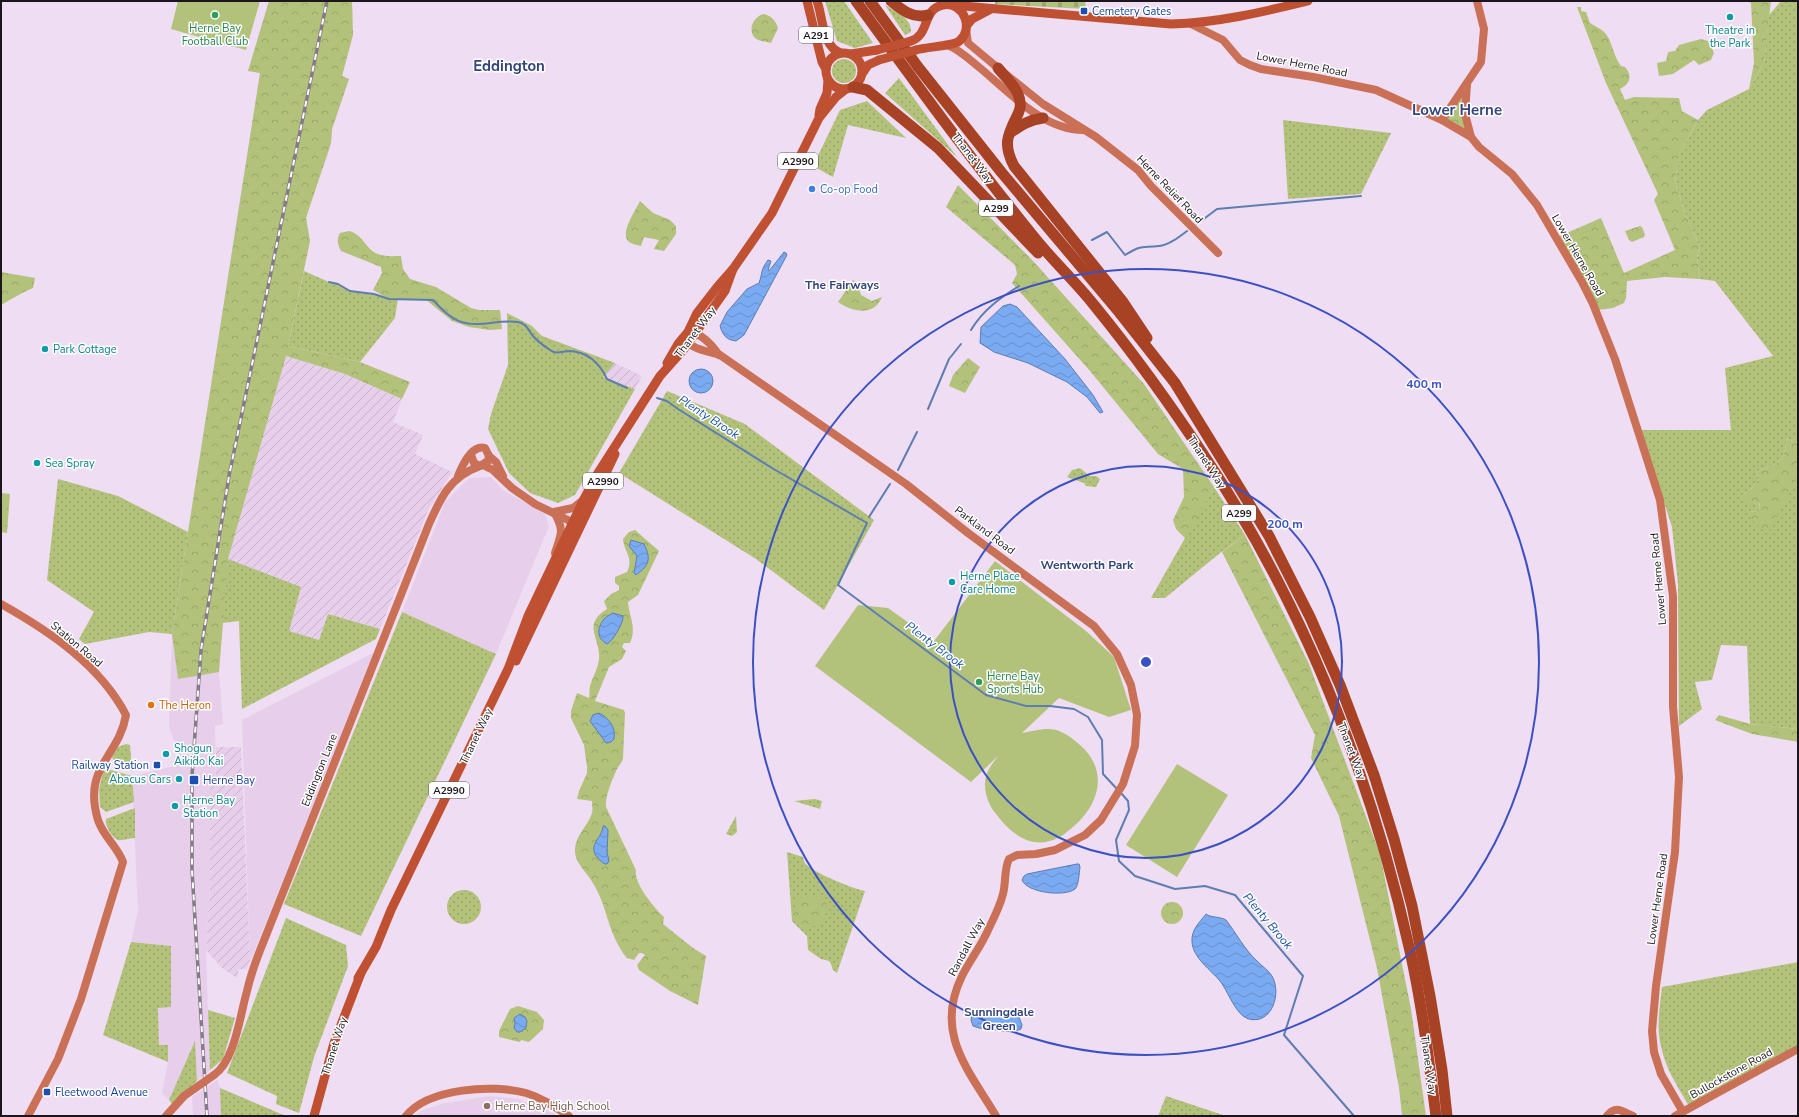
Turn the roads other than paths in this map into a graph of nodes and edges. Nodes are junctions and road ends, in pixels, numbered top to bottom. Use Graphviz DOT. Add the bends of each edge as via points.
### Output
graph roads {
  1 [pos="807,1"];
  2 [pos="817,1"];
  3 [pos="856,1"];
  4 [pos="870,1"];
  5 [pos="890,1"];
  6 [pos="1308,1"];
  7 [pos="1477,1"];
  8 [pos="952,5"];
  9 [pos="991,9"];
  10 [pos="927,20"];
  11 [pos="1189,23"];
  12 [pos="966,26"];
  13 [pos="944,45"];
  14 [pos="840,53"];
  15 [pos="851,54"];
  16 [pos="998,68"];
  17 [pos="826,70"];
  18 [pos="862,74"];
  19 [pos="828,80"];
  20 [pos="1467,84"];
  21 [pos="849,88"];
  22 [pos="1021,102"];
  23 [pos="819,118"];
  24 [pos="1043,118"];
  25 [pos="1442,120"];
  26 [pos="1084,130"];
  27 [pos="1008,135"];
  28 [pos="1471,137"];
  29 [pos="1218,253"];
  30 [pos="689,336"];
  31 [pos="1126,347"];
  32 [pos="720,355"];
  33 [pos="1175,383"];
  34 [pos="623,435"];
  35 [pos="471,455"];
  36 [pos="489,456"];
  37 [pos="481,465"];
  38 [pos="457,478"];
  39 [pos="506,482"];
  40 [pos="584,499"];
  41 [pos="554,512"];
  42 [pos="577,524"];
  43 [pos="549,571"];
  44 [pos="1,604"];
  45 [pos="514,660"];
  46 [pos="1017,855"];
  47 [pos="1798,1049"];
  48 [pos="1679,1114"];
  49 [pos="1631,1115"];
  50 [pos="28,1116"];
  51 [pos="166,1116"];
  52 [pos="314,1116"];
  53 [pos="406,1116"];
  54 [pos="569,1116"];
  55 [pos="996,1116"];
  56 [pos="1436,1116"];
  57 [pos="1447,1116"];
  58 [pos="1607,1116"];
  1 -- 17 [label="main road, A291"];
  2 -- 14 [label="main road, A291" via="829,44"];
  3 -- 31 [label="highway, Thanet Way / A299" via="991,183"];
  4 -- 33 [label="highway, Thanet Way / A299" via="918,67 998,168"];
  5 -- 10 [label="highway" via="909,14"];
  6 -- 11 [label="main road" via="1264,12"];
  7 -- 20 [label="street, Lower Herne Road" via="1484,29 1483,47 1481,62"];
  8 -- 9 [label="main road"];
  8 -- 10 [label="main road" via="935,7"];
  8 -- 12 [label="main road" via="962,12"];
  9 -- 11 [label="main road" via="1147,23"];
  9 -- 12 [label="main road" via="972,19"];
  10 -- 15 [label="main road, bridge" via="920,35 911,41"];
  11 -- 25 [label="street, Lower Herne Road" via="1223,40 1240,60 1250,65 1376,90"];
  12 -- 13 [label="main road" via="963,37 958,42"];
  12 -- 16 [label="street, Herne Relief Road" via="968,42"];
  13 -- 18 [label="main road, bridge" via="879,60 868,65"];
  13 -- 22 [label="street, Herne Relief Road" via="970,60"];
  14 -- 15 [label="main road"];
  14 -- 17 [label="main road" via="830,58"];
  15 -- 18 [label="main road" via="861,64"];
  16 -- 22 [label="highway" via="1016,90"];
  16 -- 26 [label="street, Herne Relief Road" via="1043,104"];
  17 -- 19 [label="main road"];
  18 -- 21 [label="main road"];
  19 -- 21 [label="main road" via="836,87"];
  19 -- 23 [label="main road, Thanet Way / A2990" via="827,94"];
  20 -- 25 [label="street, Lower Herne Road"];
  20 -- 28 [label="street, Lower Herne Road" via="1465,114"];
  21 -- 23 [label="main road, Thanet Way / A2990" via="836,97"];
  21 -- 31 [label="highway, A299" via="867,90 938,148"];
  22 -- 24 [label="street, Herne Relief Road"];
  22 -- 27 [label="highway"];
  23 -- 30 [label="main road, Thanet Way / A2990" via="775,208 733,269 725,291"];
  24 -- 26 [label="street, Herne Relief Road" via="1071,130"];
  24 -- 27 [label="highway" via="1022,124"];
  25 -- 28 [label="street, Lower Herne Road"];
  26 -- 29 [label="street, Herne Relief Road" via="1138,170"];
  27 -- 33 [label="highway, A299" via="1008,149 1014,166 1123,302"];
  28 -- 48 [label="street, Lower Herne Road" via="1479,147 1512,174 1537,205 1582,282 1615,359 1660,500 1672,596 1673,707 1679,777 1675,852 1652,1031 1654,1052 1661,1074"];
  30 -- 32 [label="street, Parkland Road"];
  30 -- 32 [label="street, Parkland Road" via="706,340"];
  30 -- 34 [label="main road, Thanet Way / A2990" via="678,344"];
  31 -- 56 [label="highway, Thanet Way / A299" via="1208,462 1253,536 1283,591 1334,703 1363,780 1400,910 1419,999"];
  32 -- 46 [label="street, Parkland Road" via="906,484 1094,626 1117,654 1131,686 1137,715 1135,746 1124,784 1101,820 1080,838 1046,852"];
  33 -- 57 [label="highway, Thanet Way / A299" via="1269,536 1326,653 1374,775 1394,839 1422,951"];
  34 -- 40 [label="main road, Thanet Way / A2990"];
  34 -- 42 [label="main road, Thanet Way / A2990" via="610,468"];
  35 -- 36 [label="street" via="474,449 482,447 487,450"];
  35 -- 37 [label="street" via="474,463"];
  35 -- 38 [label="street, Eddington Lane"];
  36 -- 37 [label="street" via="488,462"];
  36 -- 39 [label="street" via="496,462"];
  37 -- 38 [label="street, Eddington Lane"];
  37 -- 39 [label="street" via="492,470"];
  38 -- 51 [label="street, Eddington Lane, bridge" via="443,494 429,524 259,953 224,1066 184,1096"];
  39 -- 41 [label="street" via="536,504"];
  40 -- 41 [label="street" via="572,508"];
  40 -- 42 [label="main road, Thanet Way / A2990"];
  41 -- 42 [label="street"];
  41 -- 43 [label="street" via="561,525 561,534"];
  42 -- 43 [label="main road, Thanet Way / A2990"];
  42 -- 45 [label="main road, Thanet Way / A2990"];
  43 -- 45 [label="main road, Thanet Way / A2990" via="528,616"];
  44 -- 50 [label="street, Station Road" via="59,640 106,685 126,715 121,735 103,762 96,776 94,789 94,802 101,827 120,853 123,862 81,999 58,1059"];
  45 -- 52 [label="main road, Thanet Way / A2990" via="371,944 334,1043"];
  46 -- 55 [label="street, Randall Way" via="1008,861 1003,895 989,930 961,978 952,1014 953,1034 962,1061"];
  47 -- 48 [label="street, Bullockstone Road"];
  49 -- 58 [label="street" via="1618,1109"];
  53 -- 54 [label="street" via="419,1104 436,1097 496,1089 517,1091 537,1097"];
}
